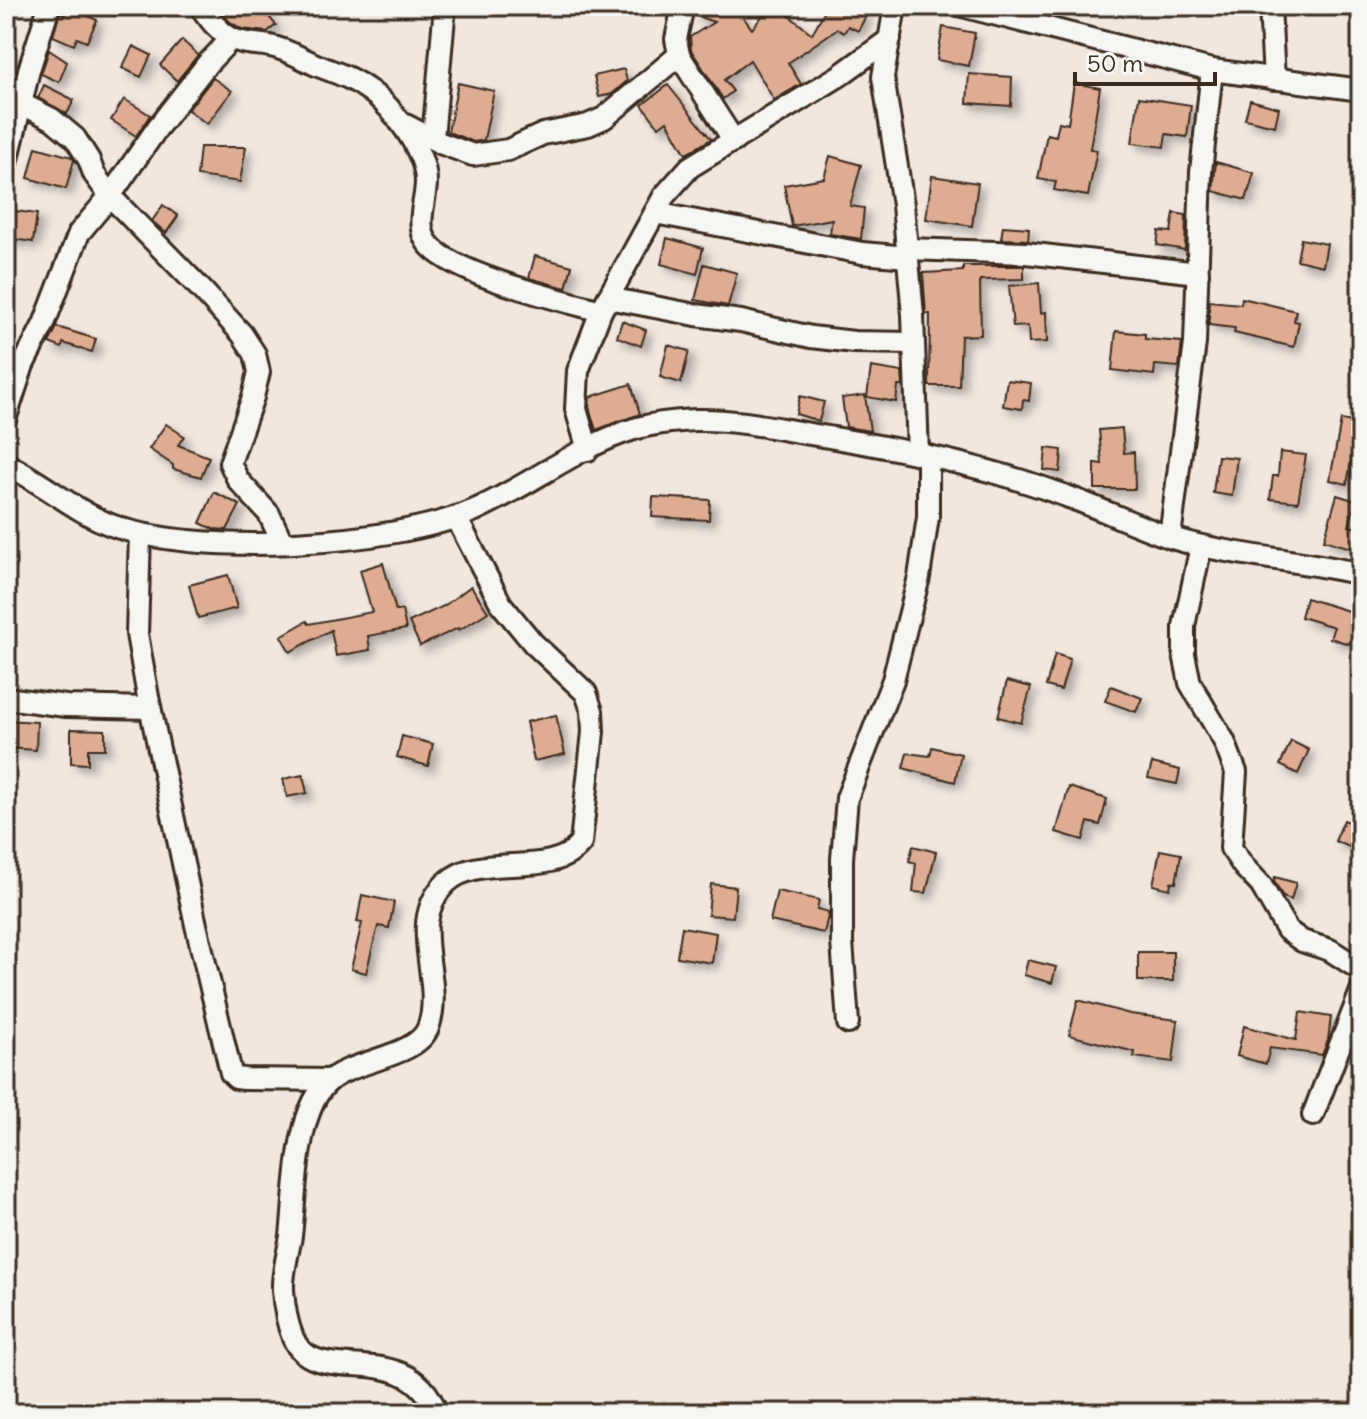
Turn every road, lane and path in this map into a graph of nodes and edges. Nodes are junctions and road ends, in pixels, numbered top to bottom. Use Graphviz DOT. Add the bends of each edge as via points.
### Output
graph roads {
  1 [pos="49,6"];
  2 [pos="200,6"];
  3 [pos="445,6"];
  4 [pos="683,6"];
  5 [pos="962,6"];
  6 [pos="1270,6"];
  7 [pos="889,9"];
  8 [pos="231,39"];
  9 [pos="890,39"];
  10 [pos="679,55"];
  11 [pos="1212,70"];
  12 [pos="1274,79"];
  13 [pos="1361,90"];
  14 [pos="22,104"];
  15 [pos="400,122"];
  16 [pos="433,138"];
  17 [pos="734,141"];
  18 [pos="7,156"];
  19 [pos="110,196"];
  20 [pos="655,213"];
  21 [pos="908,253"];
  22 [pos="1198,273"];
  23 [pos="605,304"];
  24 [pos="912,343"];
  25 [pos="6,417"];
  26 [pos="588,450"];
  27 [pos="923,455"];
  28 [pos="6,464"];
  29 [pos="456,517"];
  30 [pos="140,534"];
  31 [pos="1170,537"];
  32 [pos="282,542"];
  33 [pos="1201,546"];
  34 [pos="1361,574"];
  35 [pos="6,698"];
  36 [pos="150,708"];
  37 [pos="1361,970"];
  38 [pos="1361,991"];
  39 [pos="848,1023"];
  40 [pos="330,1080"];
  41 [pos="1313,1115"];
  42 [pos="437,1413"];
  1 -- 14 [label="street"];
  2 -- 8 [label="street"];
  3 -- 16 [label="street"];
  4 -- 10 [label="street" via="676,39"];
  5 -- 11 [label="street"];
  6 -- 12 [label="street"];
  7 -- 9 [label="street"];
  8 -- 15 [label="street" via="270,46 343,73 373,93"];
  8 -- 19 [label="street" via="158,127"];
  9 -- 17 [label="street"];
  9 -- 21 [label="street" via="883,89"];
  10 -- 16 [label="street" via="604,118 588,125 473,155"];
  10 -- 17 [label="street"];
  11 -- 12 [label="street"];
  11 -- 22 [label="street"];
  12 -- 13 [label="street"];
  14 -- 18 [label="street"];
  14 -- 19 [label="street" via="75,138"];
  15 -- 16 [label="street"];
  15 -- 23 [label="street" via="423,164 421,226 434,250 477,272"];
  17 -- 20 [label="street" via="690,167"];
  19 -- 25 [label="street" via="79,233"];
  19 -- 32 [label="street" via="201,289 255,354 255,389 230,463 269,514"];
  20 -- 21 [label="street" via="862,253"];
  20 -- 23 [label="street"];
  21 -- 22 [label="street" via="1026,253"];
  21 -- 24 [label="street"];
  22 -- 31 [label="street" via="1195,343"];
  23 -- 24 [label="street" via="741,321 811,337"];
  23 -- 26 [label="street" via="575,392"];
  24 -- 27 [label="street"];
  26 -- 27 [label="street" via="633,429 701,420"];
  26 -- 29 [label="street"];
  27 -- 31 [label="street" via="1066,495"];
  27 -- 39 [label="street" via="928,517 911,613 893,680 847,798 842,942"];
  28 -- 30 [label="street" via="74,507"];
  29 -- 32 [label="street" via="387,532"];
  29 -- 40 [label="street" via="501,604 586,693 593,732 581,843 563,857 483,868 447,882 426,924 433,995 425,1034 412,1045"];
  30 -- 32 [label="street" via="185,542"];
  30 -- 36 [label="street" via="137,634"];
  31 -- 33 [label="street"];
  33 -- 34 [label="street"];
  33 -- 37 [label="street" via="1184,626 1184,654 1190,683 1236,772 1231,848 1287,930"];
  35 -- 36 [label="street"];
  36 -- 40 [label="street" via="231,1073 244,1079"];
  38 -- 41 [label="street"];
  40 -- 42 [label="street" via="313,1104 298,1170 283,1287 287,1321 305,1354 317,1361 403,1373 426,1392"];
}
